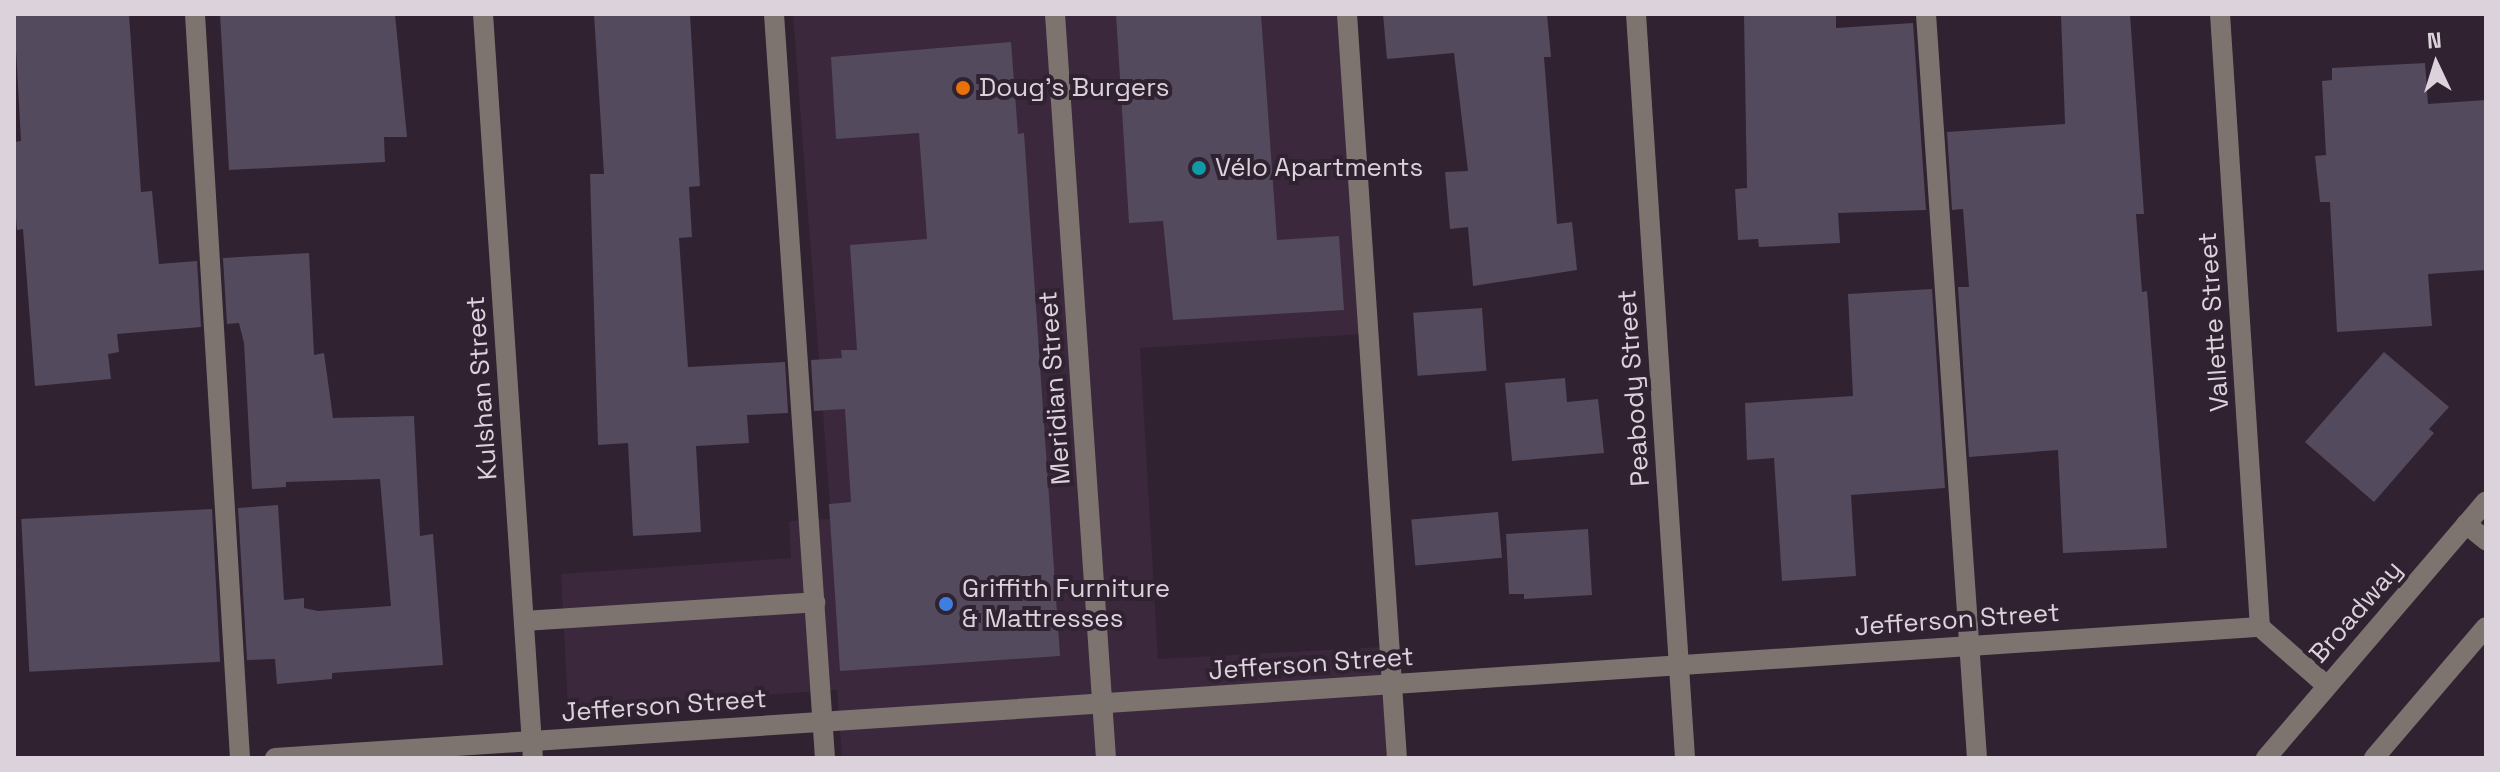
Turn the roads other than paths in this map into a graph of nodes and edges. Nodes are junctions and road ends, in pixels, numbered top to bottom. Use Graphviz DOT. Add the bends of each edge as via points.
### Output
graph roads {
  1 [pos="195,14"];
  2 [pos="483,14"];
  3 [pos="774,14"];
  4 [pos="1055,14"];
  5 [pos="1347,14"];
  6 [pos="1636,14"];
  7 [pos="1926,14"];
  8 [pos="2220,14"];
  9 [pos="2486,501"];
  10 [pos="2466,524"];
  11 [pos="2486,540"];
  12 [pos="815,602"];
  13 [pos="524,621"];
  14 [pos="2260,627"];
  15 [pos="2486,627"];
  16 [pos="1971,645"];
  17 [pos="1679,665"];
  18 [pos="1392,684"];
  19 [pos="2327,686"];
  20 [pos="1103,703"];
  21 [pos="823,722"];
  22 [pos="533,750"];
  23 [pos="240,758"];
  24 [pos="275,758"];
  25 [pos="825,758"];
  26 [pos="1106,758"];
  27 [pos="1397,758"];
  28 [pos="1685,758"];
  29 [pos="1977,758"];
  30 [pos="2266,758"];
  31 [pos="2374,758"];
  1 -- 23 [label="street"];
  2 -- 13 [label="street, Kulshan Street"];
  3 -- 12 [label="street"];
  4 -- 20 [label="street, Meridian Street"];
  5 -- 18 [label="street"];
  6 -- 17 [label="street, Peabody Street"];
  7 -- 16 [label="street"];
  8 -- 14 [label="street, Vallette Street"];
  9 -- 10 [label="street, Broadway"];
  10 -- 11 [label="street"];
  10 -- 19 [label="street, Broadway"];
  12 -- 13 [label="street"];
  12 -- 21 [label="street"];
  13 -- 22 [label="street, Kulshan Street"];
  14 -- 16 [label="street, Jefferson Street"];
  14 -- 19 [label="street"];
  15 -- 31 [label="street"];
  16 -- 17 [label="street, Jefferson Street"];
  16 -- 29 [label="street"];
  17 -- 18 [label="street, Jefferson Street"];
  17 -- 28 [label="street, Peabody Street"];
  18 -- 20 [label="street, Jefferson Street"];
  18 -- 27 [label="street"];
  19 -- 30 [label="street, Broadway"];
  20 -- 21 [label="street, Jefferson Street"];
  20 -- 26 [label="street, Meridian Street"];
  21 -- 22 [label="street, Jefferson Street"];
  21 -- 25 [label="street"];
  22 -- 24 [label="street, Jefferson Street"];
}
